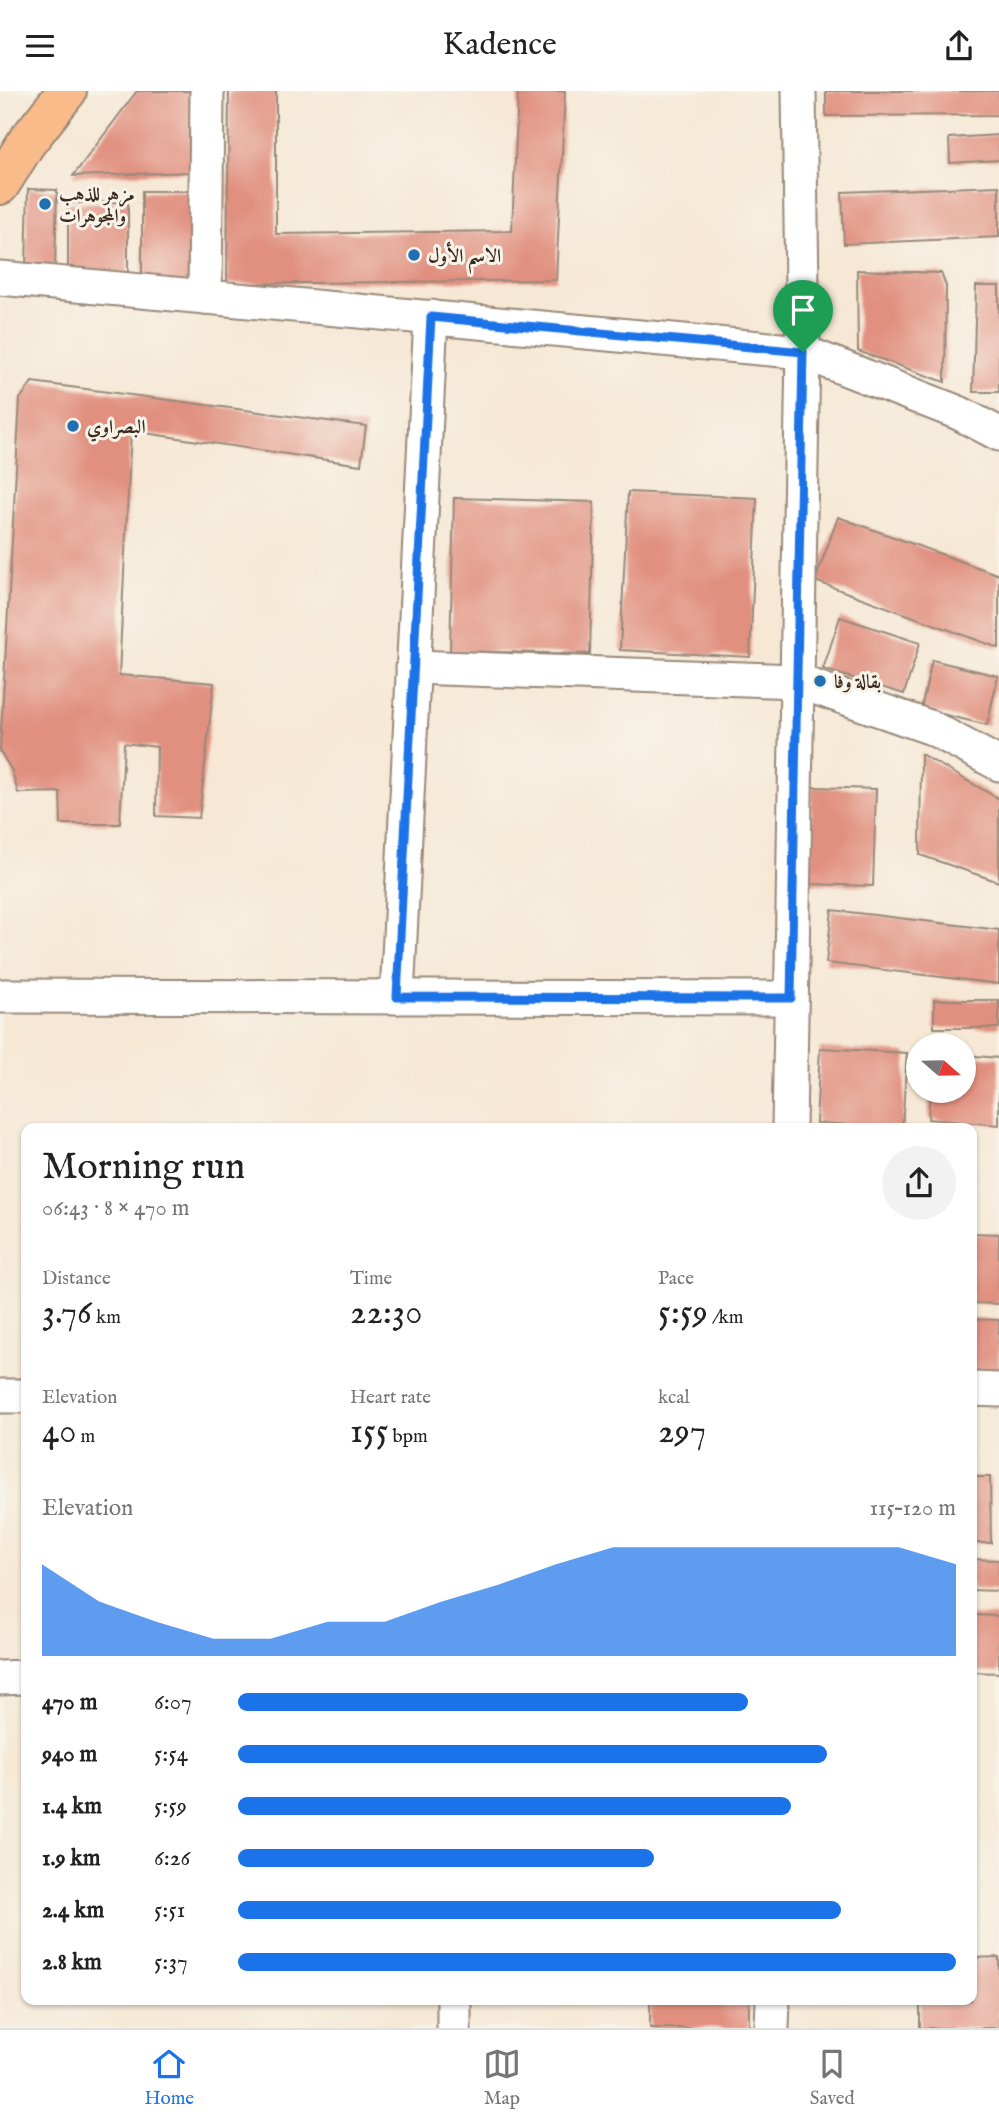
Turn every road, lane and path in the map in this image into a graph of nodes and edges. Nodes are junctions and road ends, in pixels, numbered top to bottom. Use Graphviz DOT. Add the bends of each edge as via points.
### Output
graph roads {
  1 [pos="67,91"];
  2 [pos="207,91"];
  3 [pos="799,91"];
  4 [pos="0,184"];
  5 [pos="0,278"];
  6 [pos="205,297"];
  7 [pos="431,317"];
  8 [pos="803,352"];
  9 [pos="999,434"];
  10 [pos="413,667"];
  11 [pos="797,681"];
  12 [pos="999,764"];
  13 [pos="0,996"];
  14 [pos="397,997"];
  15 [pos="791,998"];
  16 [pos="789,1123"];
  17 [pos="977,1389"];
  18 [pos="999,1389"];
  19 [pos="0,1396"];
  20 [pos="21,1396"];
  21 [pos="21,1677"];
  22 [pos="0,1678"];
  23 [pos="454,2005"];
  24 [pos="772,2005"];
  25 [pos="454,2028"];
  26 [pos="772,2028"];
  1 -- 4 [label="highway"];
  2 -- 6 [label="street"];
  3 -- 8 [label="street"];
  5 -- 6 [label="street"];
  6 -- 7 [label="street"];
  7 -- 8 [label="street"];
  7 -- 10 [label="street"];
  8 -- 9 [label="street" via="959,413"];
  8 -- 11 [label="street"];
  10 -- 11 [label="street"];
  10 -- 14 [label="street"];
  11 -- 12 [label="street" via="932,728"];
  11 -- 15 [label="street"];
  13 -- 14 [label="street"];
  14 -- 15 [label="street"];
  15 -- 16 [label="street"];
  17 -- 18 [label="street"];
  19 -- 20 [label="street"];
  21 -- 22 [label="street"];
  23 -- 25 [label="street"];
  24 -- 26 [label="street"];
}
